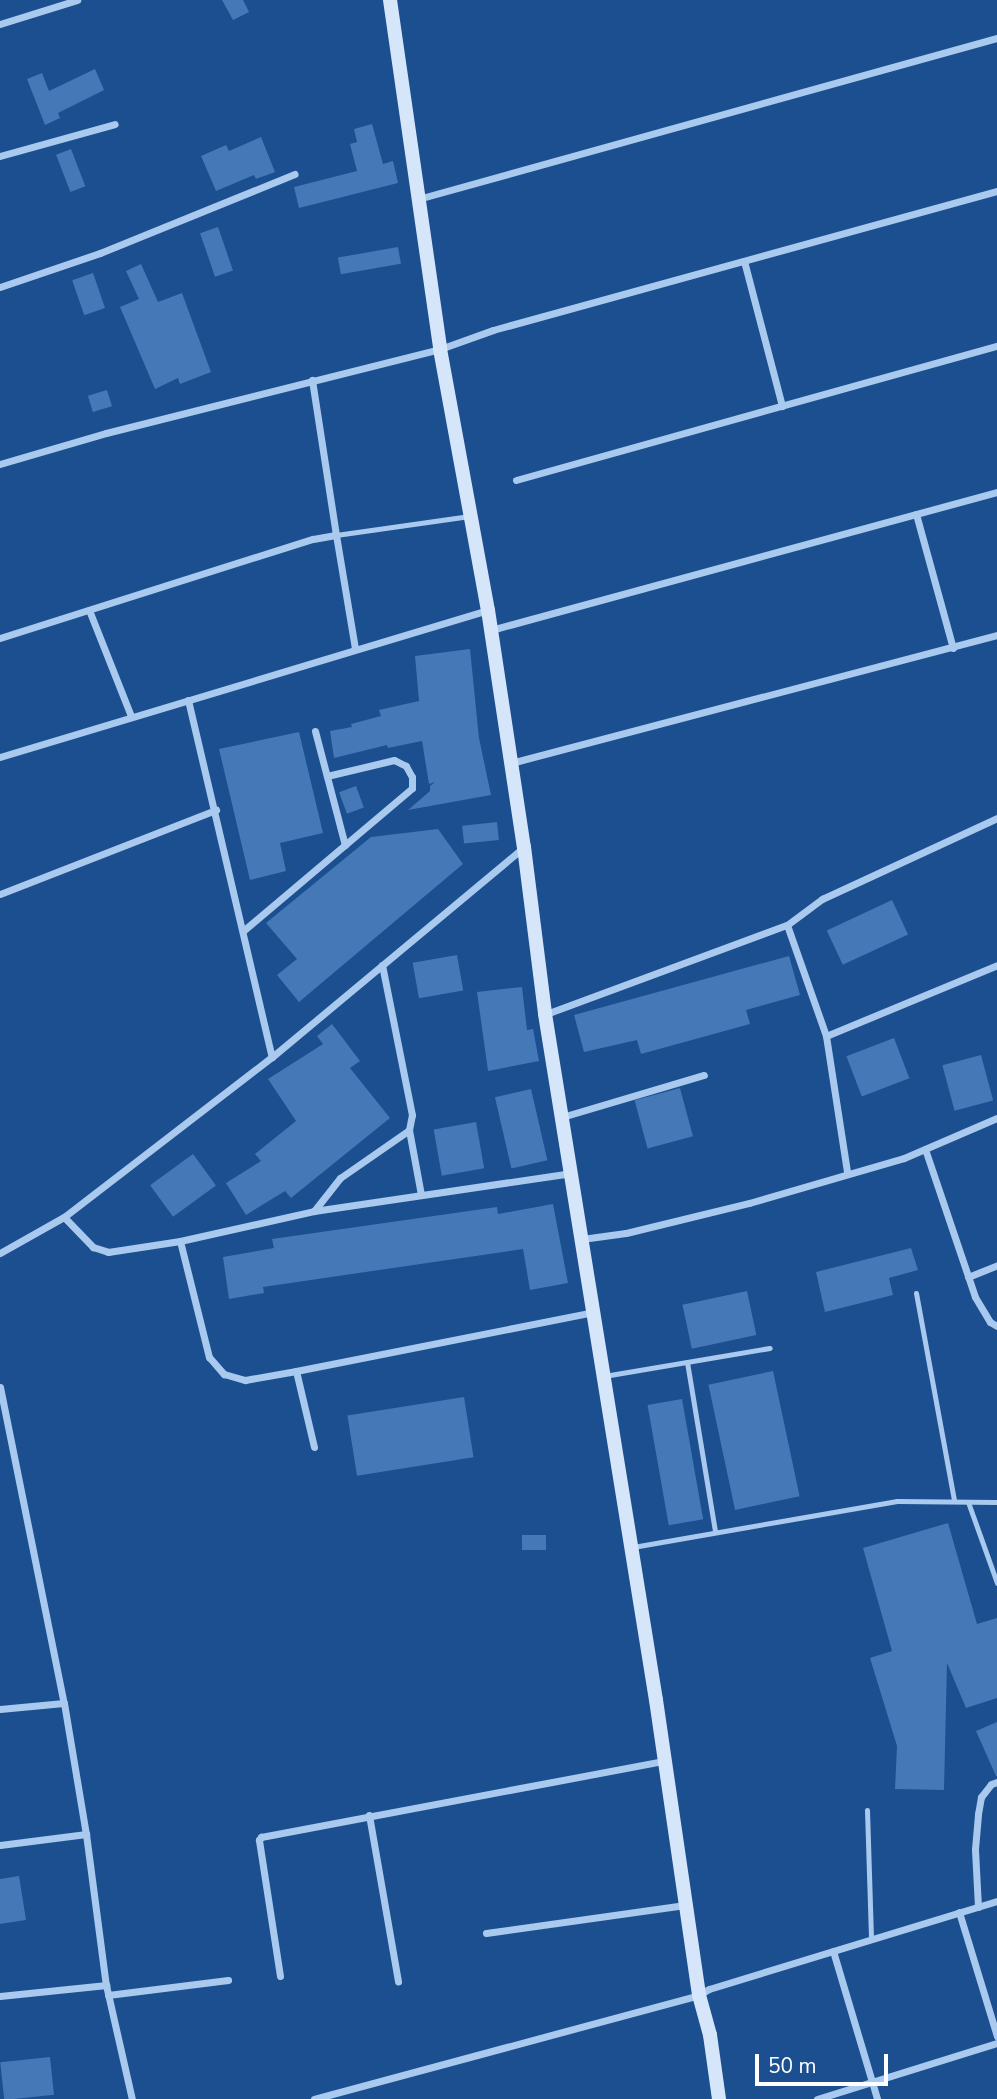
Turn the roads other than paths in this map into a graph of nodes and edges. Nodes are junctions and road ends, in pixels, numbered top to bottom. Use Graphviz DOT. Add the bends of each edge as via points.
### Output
graph roads {
  1 [pos="77,0"];
  2 [pos="390,0"];
  3 [pos="66,2"];
  4 [pos="0,24"];
  5 [pos="997,38"];
  6 [pos="115,124"];
  7 [pos="0,156"];
  8 [pos="295,174"];
  9 [pos="997,191"];
  10 [pos="418,199"];
  11 [pos="744,261"];
  12 [pos="0,287"];
  13 [pos="997,346"];
  14 [pos="440,349"];
  15 [pos="312,380"];
  16 [pos="782,406"];
  17 [pos="0,464"];
  18 [pos="516,480"];
  19 [pos="997,492"];
  20 [pos="916,514"];
  21 [pos="470,516"];
  22 [pos="336,535"];
  23 [pos="89,610"];
  24 [pos="488,610"];
  25 [pos="491,631"];
  26 [pos="997,635"];
  27 [pos="0,638"];
  28 [pos="953,648"];
  29 [pos="355,649"];
  30 [pos="188,700"];
  31 [pos="131,716"];
  32 [pos="315,731"];
  33 [pos="0,757"];
  34 [pos="511,763"];
  35 [pos="327,776"];
  36 [pos="216,810"];
  37 [pos="997,818"];
  38 [pos="345,845"];
  39 [pos="524,846"];
  40 [pos="0,894"];
  41 [pos="787,925"];
  42 [pos="243,931"];
  43 [pos="382,965"];
  44 [pos="997,965"];
  45 [pos="545,1014"];
  46 [pos="826,1036"];
  47 [pos="272,1057"];
  48 [pos="704,1074"];
  49 [pos="562,1117"];
  50 [pos="997,1118"];
  51 [pos="410,1130"];
  52 [pos="925,1149"];
  53 [pos="571,1172"];
  54 [pos="847,1172"];
  55 [pos="421,1195"];
  56 [pos="314,1211"];
  57 [pos="64,1217"];
  58 [pos="582,1239"];
  59 [pos="180,1241"];
  60 [pos="0,1253"];
  61 [pos="997,1265"];
  62 [pos="968,1277"];
  63 [pos="916,1293"];
  64 [pos="593,1312"];
  65 [pos="997,1326"];
  66 [pos="770,1348"];
  67 [pos="687,1362"];
  68 [pos="296,1371"];
  69 [pos="604,1376"];
  70 [pos="0,1387"];
  71 [pos="314,1447"];
  72 [pos="954,1501"];
  73 [pos="968,1502"];
  74 [pos="997,1502"];
  75 [pos="715,1532"];
  76 [pos="631,1547"];
  77 [pos="997,1583"];
  78 [pos="64,1703"];
  79 [pos="0,1709"];
  80 [pos="664,1761"];
  81 [pos="997,1782"];
  82 [pos="867,1810"];
  83 [pos="369,1815"];
  84 [pos="86,1834"];
  85 [pos="0,1845"];
  86 [pos="997,1901"];
  87 [pos="685,1905"];
  88 [pos="978,1906"];
  89 [pos="959,1912"];
  90 [pos="486,1933"];
  91 [pos="871,1939"];
  92 [pos="833,1951"];
  93 [pos="280,1976"];
  94 [pos="228,1980"];
  95 [pos="398,1981"];
  96 [pos="106,1985"];
  97 [pos="699,1994"];
  98 [pos="108,1995"];
  99 [pos="0,1996"];
  100 [pos="997,2036"];
  101 [pos="997,2043"];
  102 [pos="873,2082"];
  103 [pos="132,2099"];
  104 [pos="314,2099"];
  105 [pos="719,2099"];
  106 [pos="817,2099"];
  107 [pos="877,2099"];
  1 -- 3 [label="street"];
  2 -- 10 [label="street"];
  3 -- 4 [label="street"];
  5 -- 10 [label="street"];
  6 -- 7 [label="street"];
  8 -- 12 [label="street" via="100,253"];
  9 -- 11 [label="street"];
  10 -- 14 [label="street"];
  11 -- 14 [label="street" via="493,330"];
  11 -- 16 [label="street"];
  13 -- 16 [label="street"];
  14 -- 15 [label="street"];
  14 -- 21 [label="street"];
  15 -- 17 [label="street"];
  15 -- 22 [label="street"];
  16 -- 18 [label="street"];
  19 -- 20 [label="street"];
  20 -- 25 [label="street"];
  20 -- 28 [label="street"];
  21 -- 22 [label="lane"];
  21 -- 24 [label="street"];
  22 -- 23 [label="street"];
  22 -- 29 [label="street"];
  23 -- 27 [label="street"];
  23 -- 31 [label="street"];
  24 -- 25 [label="street"];
  24 -- 29 [label="street"];
  25 -- 34 [label="street"];
  26 -- 28 [label="street"];
  28 -- 34 [label="street"];
  29 -- 30 [label="street"];
  30 -- 31 [label="street"];
  30 -- 36 [label="street"];
  31 -- 33 [label="street"];
  32 -- 35 [label="street"];
  34 -- 39 [label="street"];
  35 -- 38 [label="street"];
  35 -- 38 [label="street" via="394,761 406,766 412,777 412,788"];
  36 -- 40 [label="street"];
  36 -- 42 [label="street"];
  37 -- 41 [label="street" via="822,899"];
  38 -- 42 [label="street"];
  39 -- 43 [label="street"];
  39 -- 45 [label="street"];
  41 -- 45 [label="street"];
  41 -- 46 [label="street"];
  42 -- 47 [label="street"];
  43 -- 47 [label="street"];
  43 -- 51 [label="street" via="412,1115"];
  44 -- 46 [label="street"];
  45 -- 49 [label="street"];
  46 -- 54 [label="street"];
  47 -- 57 [label="street"];
  48 -- 49 [label="street"];
  49 -- 53 [label="street"];
  50 -- 52 [label="street"];
  51 -- 55 [label="street"];
  51 -- 56 [label="street" via="340,1178"];
  52 -- 54 [label="street"];
  52 -- 62 [label="street"];
  53 -- 55 [label="street"];
  53 -- 58 [label="street"];
  54 -- 58 [label="street" via="749,1203"];
  55 -- 56 [label="street"];
  56 -- 59 [label="street"];
  57 -- 59 [label="street" via="93,1247 108,1252"];
  57 -- 60 [label="street"];
  58 -- 64 [label="street"];
  59 -- 68 [label="street" via="209,1357 224,1374 245,1380"];
  61 -- 62 [label="street"];
  62 -- 65 [label="street" via="981,1310"];
  63 -- 72 [label="lane"];
  64 -- 68 [label="street"];
  64 -- 69 [label="street"];
  66 -- 67 [label="lane"];
  67 -- 69 [label="lane"];
  67 -- 75 [label="lane"];
  68 -- 71 [label="street"];
  69 -- 76 [label="street"];
  70 -- 78 [label="street"];
  72 -- 73 [label="lane"];
  72 -- 75 [label="lane" via="897,1500"];
  73 -- 74 [label="lane"];
  73 -- 77 [label="lane"];
  75 -- 76 [label="lane"];
  76 -- 80 [label="street"];
  78 -- 79 [label="street"];
  78 -- 84 [label="street"];
  80 -- 83 [label="street"];
  80 -- 87 [label="street"];
  81 -- 88 [label="street" via="981,1797 978,1814"];
  82 -- 91 [label="lane"];
  83 -- 93 [label="street" via="265,1835 259,1840"];
  83 -- 95 [label="street"];
  84 -- 85 [label="street"];
  84 -- 96 [label="street"];
  86 -- 88 [label="street"];
  87 -- 90 [label="street"];
  87 -- 97 [label="street"];
  88 -- 89 [label="street"];
  89 -- 91 [label="street"];
  89 -- 100 [label="street"];
  91 -- 92 [label="street"];
  92 -- 97 [label="street"];
  92 -- 102 [label="street"];
  94 -- 98 [label="street"];
  96 -- 98 [label="street"];
  96 -- 99 [label="street"];
  97 -- 104 [label="street"];
  97 -- 105 [label="street"];
  98 -- 103 [label="street"];
  101 -- 102 [label="street"];
  102 -- 106 [label="street"];
  102 -- 107 [label="street"];
}
